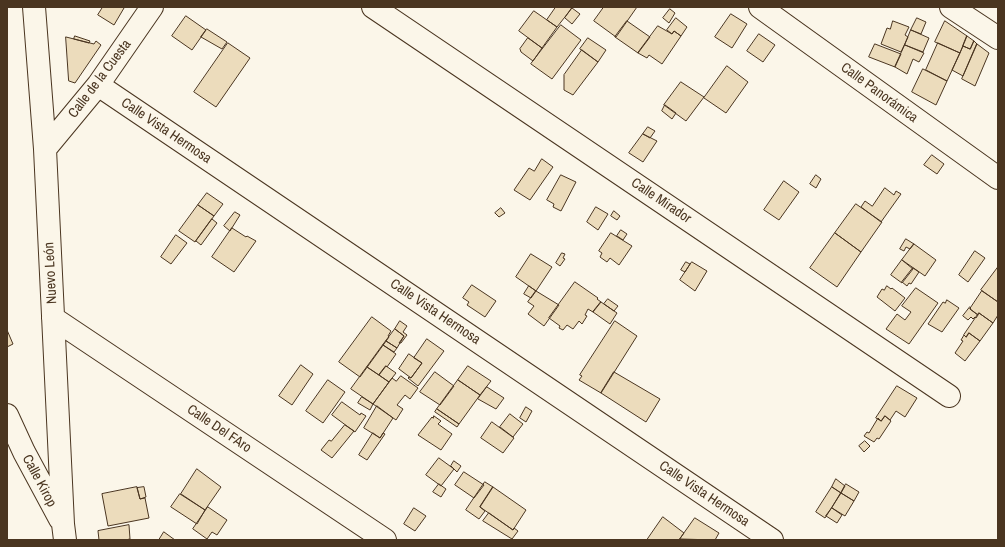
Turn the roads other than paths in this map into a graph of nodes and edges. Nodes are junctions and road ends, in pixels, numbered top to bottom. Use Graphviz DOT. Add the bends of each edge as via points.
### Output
graph roads {
  1 [pos="34,7"];
  2 [pos="152,7"];
  3 [pos="374,7"];
  4 [pos="760,7"];
  5 [pos="951,7"];
  6 [pos="998,38"];
  7 [pos="98,85"];
  8 [pos="45,149"];
  9 [pos="998,178"];
  10 [pos="53,318"];
  11 [pos="949,396"];
  12 [pos="7,415"];
  13 [pos="64,532"];
  14 [pos="385,540"];
  15 [pos="772,540"];
  1 -- 8 [label="street, Nuevo León"];
  2 -- 7 [label="street, Calle de la Cuesta"];
  3 -- 11 [label="street, Calle Mirador"];
  4 -- 9 [label="street, Calle Panorámica"];
  5 -- 6 [label="street"];
  7 -- 8 [label="street, Calle de la Cuesta"];
  7 -- 15 [label="street, Calle Vista Hermosa"];
  8 -- 10 [label="street, Nuevo León"];
  10 -- 13 [label="street, Nuevo León"];
  10 -- 14 [label="street, Calle Del FAro"];
  12 -- 13 [label="street, Calle Kirop"];
}
